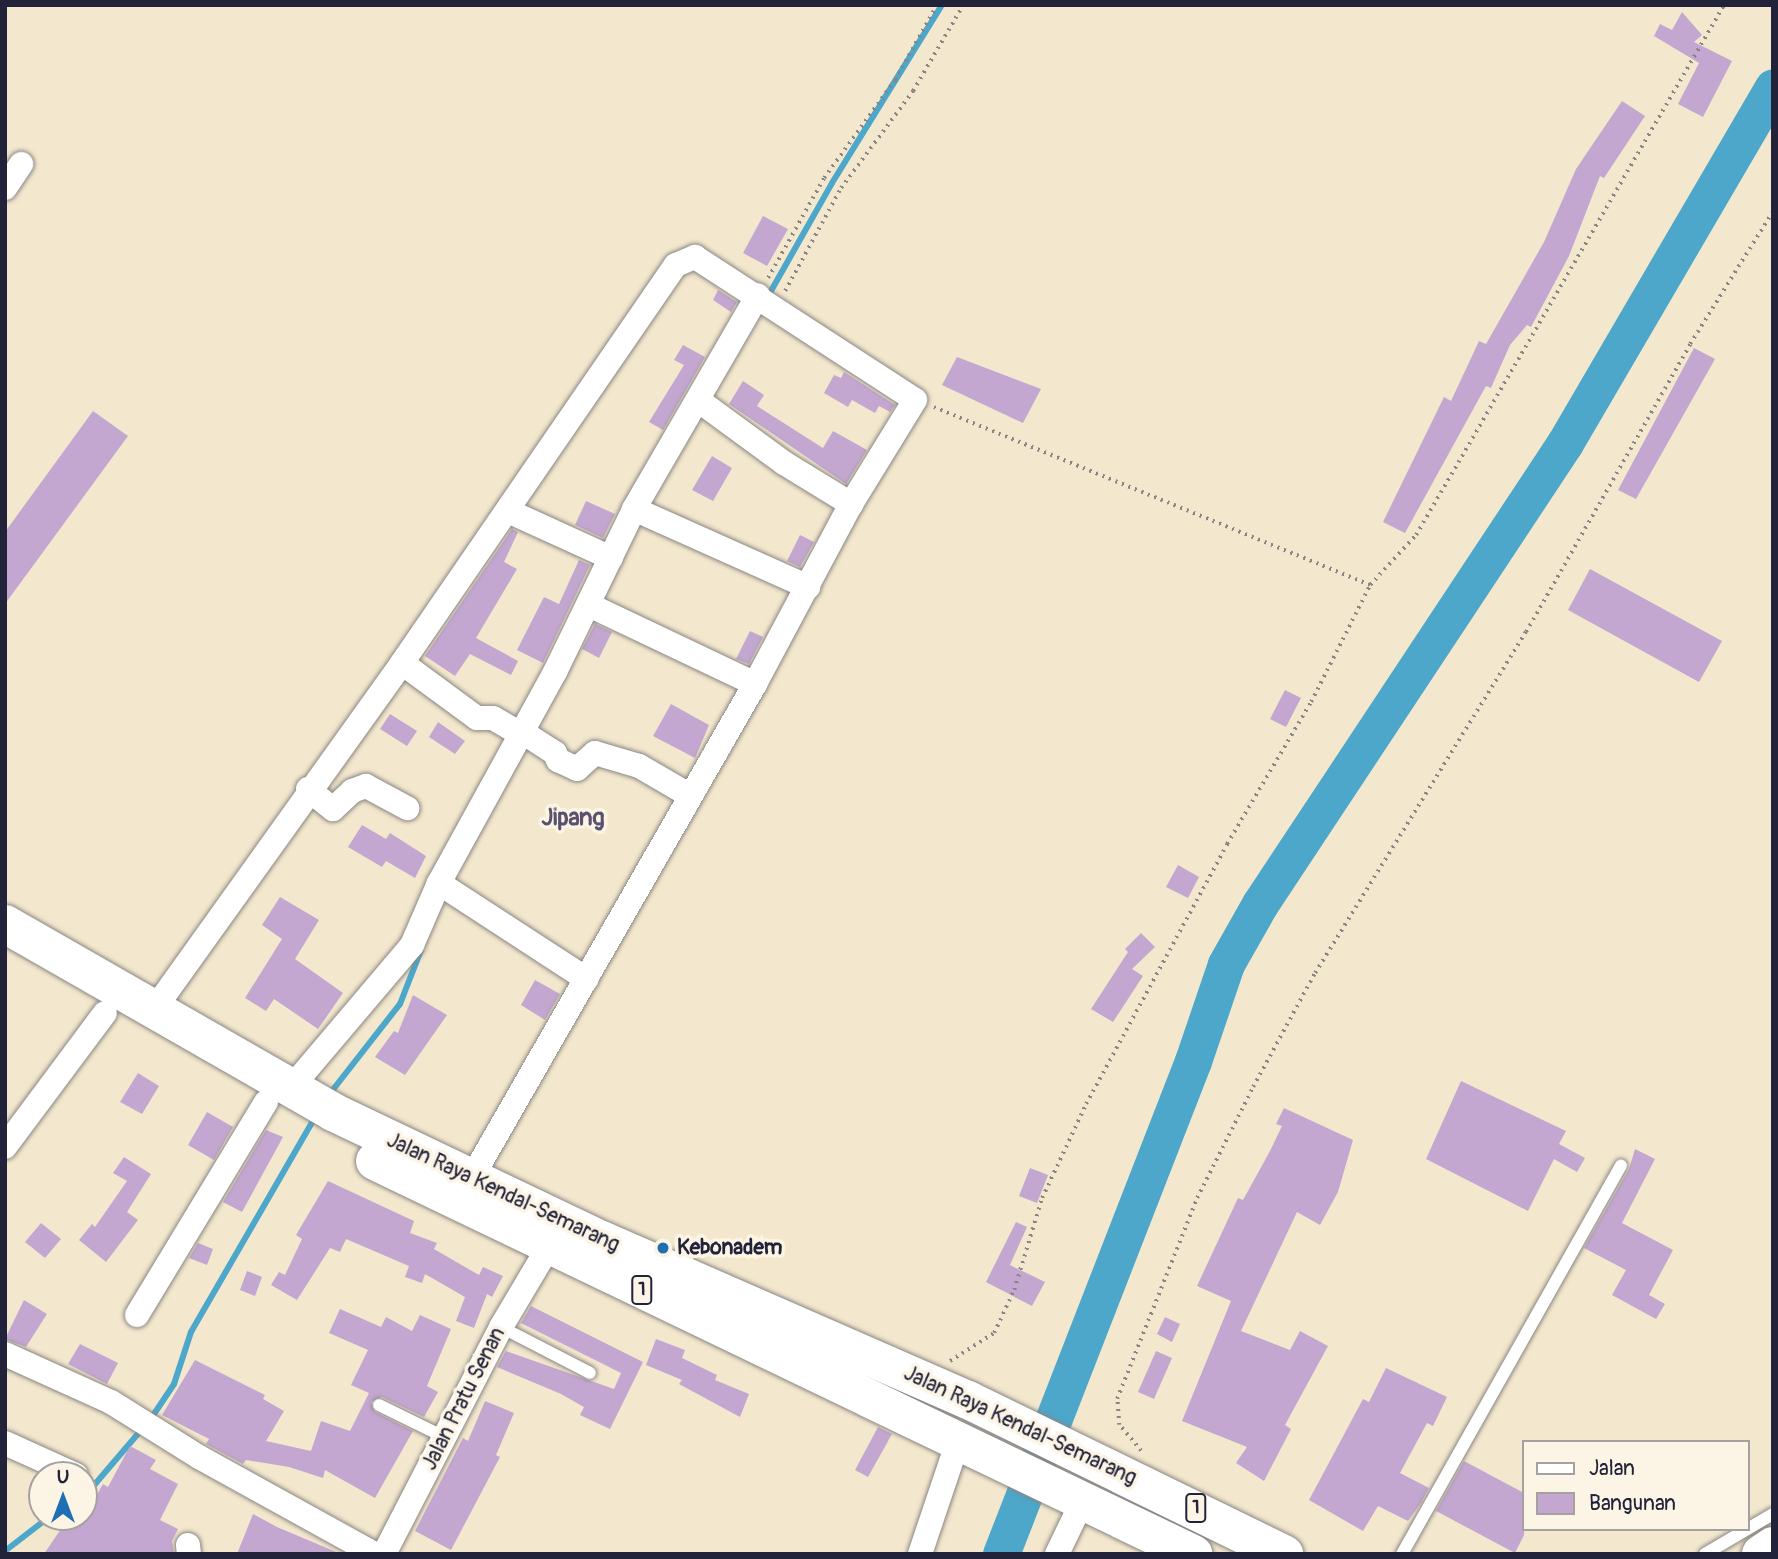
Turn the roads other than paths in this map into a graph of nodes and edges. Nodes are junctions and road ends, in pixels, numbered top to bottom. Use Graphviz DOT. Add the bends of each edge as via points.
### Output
graph roads {
  1 [pos="21,164"];
  2 [pos="5,188"];
  3 [pos="766,302"];
  4 [pos="705,405"];
  5 [pos="851,503"];
  6 [pos="508,510"];
  7 [pos="640,512"];
  8 [pos="611,558"];
  9 [pos="808,587"];
  10 [pos="596,608"];
  11 [pos="402,663"];
  12 [pos="755,684"];
  13 [pos="529,736"];
  14 [pos="308,789"];
  15 [pos="689,795"];
  16 [pos="407,808"];
  17 [pos="446,887"];
  18 [pos="5,924"];
  19 [pos="5,955"];
  20 [pos="586,979"];
  21 [pos="153,1011"];
  22 [pos="105,1013"];
  23 [pos="303,1109"];
  24 [pos="5,1147"];
  25 [pos="1621,1165"];
  26 [pos="471,1179"];
  27 [pos="549,1246"];
  28 [pos="137,1315"];
  29 [pos="501,1326"];
  30 [pos="5,1354"];
  31 [pos="590,1373"];
  32 [pos="379,1405"];
  33 [pos="444,1437"];
  34 [pos="960,1442"];
  35 [pos="5,1443"];
  36 [pos="45,1461"];
  37 [pos="1076,1499"];
  38 [pos="1773,1514"];
  39 [pos="1750,1528"];
  40 [pos="1744,1531"];
  41 [pos="1773,1546"];
  42 [pos="1172,1549"];
  43 [pos="375,1554"];
  44 [pos="384,1554"];
  45 [pos="920,1554"];
  46 [pos="1057,1554"];
  47 [pos="1284,1554"];
  48 [pos="1402,1554"];
  49 [pos="1705,1554"];
  50 [pos="1761,1554"];
  1 -- 2 [label="street"];
  3 -- 4 [label="street"];
  3 -- 5 [label="street" via="915,400"];
  3 -- 6 [label="street" via="695,257 681,259"];
  4 -- 5 [label="street" via="784,463"];
  4 -- 7 [label="street"];
  5 -- 9 [label="street"];
  6 -- 8 [label="street"];
  6 -- 11 [label="street"];
  7 -- 8 [label="street"];
  7 -- 9 [label="street"];
  8 -- 10 [label="street"];
  9 -- 12 [label="street"];
  10 -- 12 [label="street"];
  10 -- 13 [label="street"];
  11 -- 13 [label="street" via="477,718 493,718"];
  11 -- 14 [label="street"];
  12 -- 15 [label="street"];
  13 -- 15 [label="street" via="577,769 595,753 639,766"];
  13 -- 17 [label="street"];
  14 -- 16 [label="street" via="333,809 352,791 366,786"];
  14 -- 21 [label="street"];
  15 -- 20 [label="street"];
  17 -- 20 [label="street"];
  17 -- 23 [label="street"];
  18 -- 21 [label="highway, Jalan Raya Kendal-Semarang / 1"];
  19 -- 22 [label="highway, Jalan Raya Kendal-Semarang / 1"];
  20 -- 26 [label="street"];
  21 -- 23 [label="highway, Jalan Raya Kendal-Semarang / 1"];
  22 -- 23 [label="highway, Jalan Raya Kendal-Semarang / 1"];
  22 -- 24 [label="street"];
  23 -- 26 [label="highway, Jalan Raya Kendal-Semarang / 1"];
  23 -- 27 [label="highway, Jalan Raya Kendal-Semarang / 1"];
  23 -- 28 [label="street"];
  25 -- 48 [label="lane"];
  26 -- 47 [label="highway, Jalan Raya Kendal-Semarang / 1" via="950,1392"];
  27 -- 29 [label="street, Jalan Pratu Senan"];
  27 -- 34 [label="highway, Jalan Raya Kendal-Semarang / 1"];
  29 -- 31 [label="lane"];
  29 -- 33 [label="street, Jalan Pratu Senan"];
  30 -- 43 [label="street" via="81,1386"];
  32 -- 33 [label="lane"];
  33 -- 44 [label="street, Jalan Pratu Senan"];
  34 -- 37 [label="highway, Jalan Raya Kendal-Semarang / 1"];
  34 -- 45 [label="street"];
  35 -- 36 [label="street"];
  37 -- 42 [label="highway, Jalan Raya Kendal-Semarang / 1"];
  37 -- 46 [label="street"];
  38 -- 39 [label="lane"];
  40 -- 49 [label="lane"];
  41 -- 50 [label="highway"];
}
